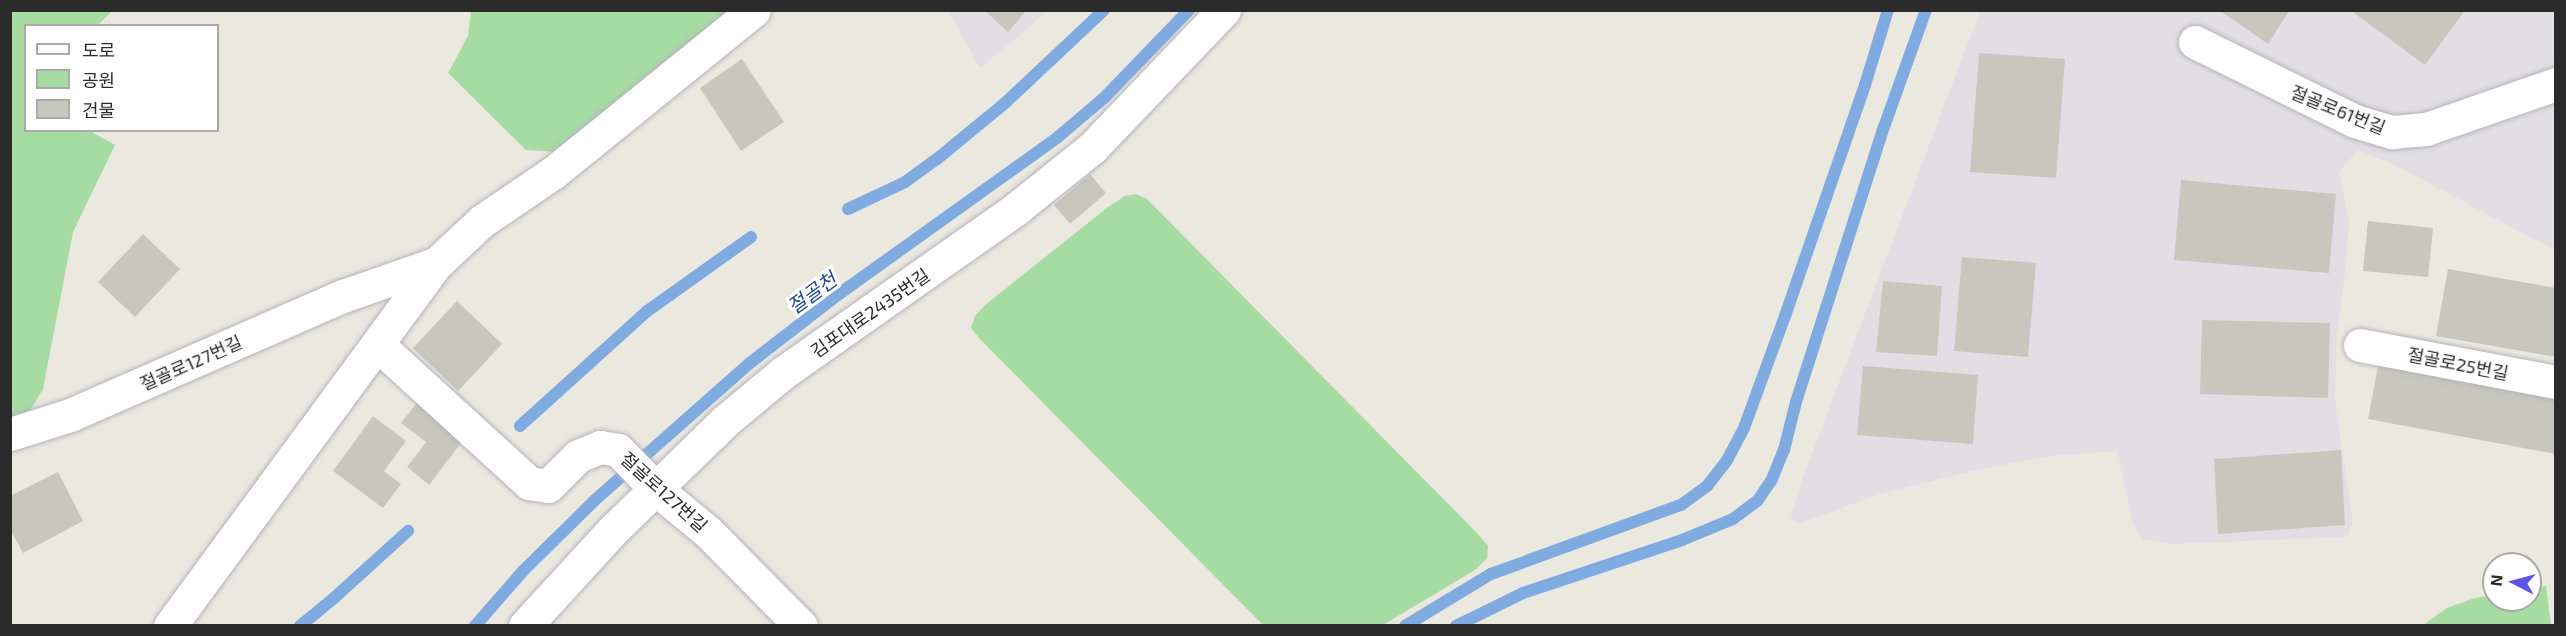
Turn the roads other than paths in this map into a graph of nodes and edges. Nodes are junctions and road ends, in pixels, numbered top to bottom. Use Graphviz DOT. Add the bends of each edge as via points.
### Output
graph roads {
  1 [pos="754,10"];
  2 [pos="1224,10"];
  3 [pos="2195,42"];
  4 [pos="2556,84"];
  5 [pos="437,263"];
  6 [pos="378,345"];
  7 [pos="2360,345"];
  8 [pos="2556,382"];
  9 [pos="10,434"];
  10 [pos="652,485"];
  11 [pos="170,626"];
  12 [pos="525,626"];
  13 [pos="801,626"];
  1 -- 5 [label="lane, 절골로127번길" via="554,172 482,221"];
  2 -- 10 [label="lane, 김포대로2435번길" via="1092,148 1008,215 784,372"];
  3 -- 4 [label="lane, 절골로61번길" via="2345,116 2392,132 2426,129"];
  5 -- 6 [label="lane, 절골로127번길"];
  5 -- 9 [label="lane, 절골로127번길" via="343,296 70,415"];
  6 -- 10 [label="lane, 절골로127번길" via="529,483 548,486 578,456 600,447 618,450"];
  6 -- 11 [label="lane, 절골로127번길"];
  7 -- 8 [label="lane, 절골로25번길"];
  10 -- 12 [label="lane, 김포대로2435번길"];
  10 -- 13 [label="lane, 절골로127번길" via="708,532"];
}
